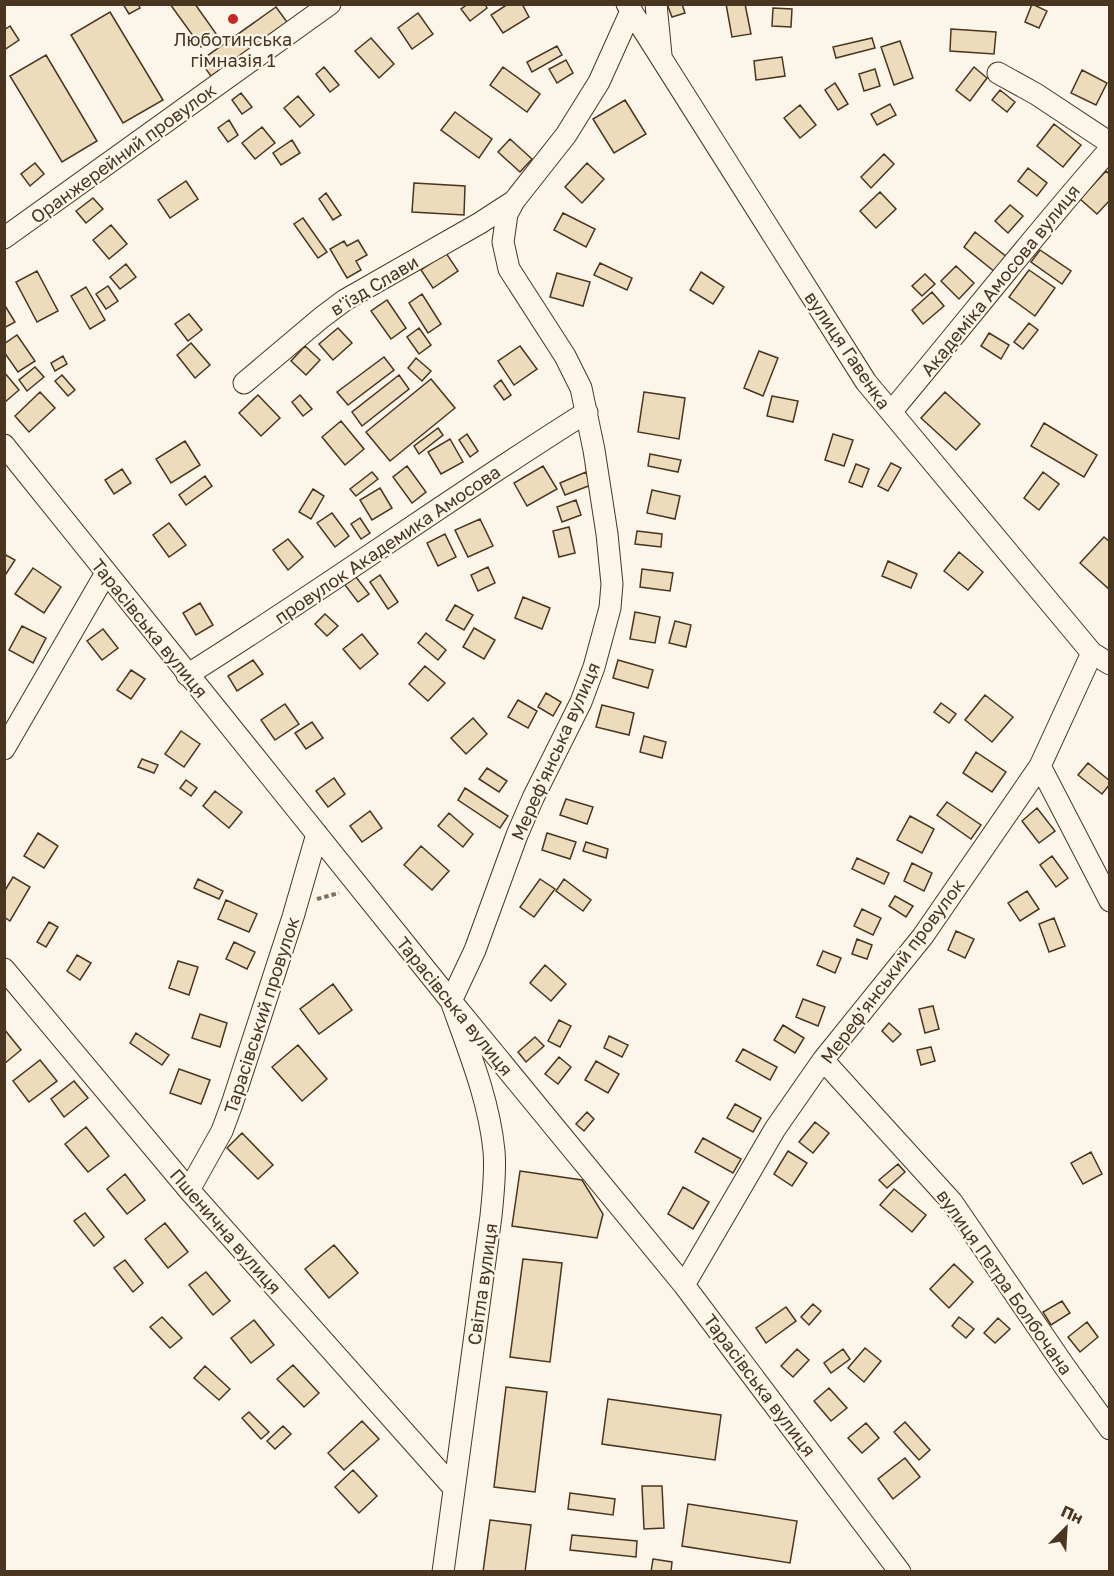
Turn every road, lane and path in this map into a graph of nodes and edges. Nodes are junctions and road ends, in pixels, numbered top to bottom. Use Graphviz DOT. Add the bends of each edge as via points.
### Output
graph roads {
  1 [pos="330,4"];
  2 [pos="656,4"];
  3 [pos="629,8"];
  4 [pos="662,62"];
  5 [pos="998,74"];
  6 [pos="1110,143"];
  7 [pos="1110,149"];
  8 [pos="514,201"];
  9 [pos="4,238"];
  10 [pos="244,383"];
  11 [pos="587,412"];
  12 [pos="891,412"];
  13 [pos="4,446"];
  14 [pos="106,573"];
  15 [pos="1101,658"];
  16 [pos="187,675"];
  17 [pos="4,749"];
  18 [pos="1040,766"];
  19 [pos="317,834"];
  20 [pos="366,895"];
  21 [pos="1110,901"];
  22 [pos="294,917"];
  23 [pos="4,969"];
  24 [pos="450,1001"];
  25 [pos="823,1060"];
  26 [pos="189,1190"];
  27 [pos="684,1285"];
  28 [pos="1110,1429"];
  29 [pos="453,1487"];
  30 [pos="443,1572"];
  31 [pos="900,1572"];
  1 -- 9 [label="street, Оранжерейний провулок"];
  2 -- 4 [label="street"];
  3 -- 4 [label="street, вулиця Гавенка"];
  3 -- 8 [label="street, Мереф'янська вулиця" via="599,82 566,135"];
  4 -- 12 [label="street, вулиця Гавенка" via="866,382"];
  5 -- 6 [label="street"];
  7 -- 12 [label="street, Академіка Амосова вулиця"];
  8 -- 10 [label="street, в'їзд Слави" via="345,300"];
  8 -- 11 [label="street, Мереф'янська вулиця" via="503,234 509,269 565,356"];
  11 -- 16 [label="street, провулок Академика Амосова"];
  11 -- 24 [label="street, Мереф'янська вулиця" via="612,584 605,633 581,702 533,798 475,950"];
  12 -- 15 [label="street, вулиця Гавенка"];
  13 -- 14 [label="street, Тарасівська вулиця"];
  14 -- 16 [label="street, Тарасівська вулиця"];
  14 -- 17 [label="street"];
  15 -- 18 [label="street, Мереф'янський провулок"];
  16 -- 19 [label="street, Тарасівська вулиця"];
  18 -- 21 [label="street"];
  18 -- 25 [label="street, Мереф'янський провулок" via="923,936"];
  19 -- 20 [label="street, Тарасівська вулиця"];
  19 -- 22 [label="street, Тарасівський провулок"];
  20 -- 22 [label="path" via="323,896"];
  20 -- 24 [label="street, Тарасівська вулиця"];
  22 -- 26 [label="street, Тарасівський провулок" via="225,1122"];
  23 -- 26 [label="street, Пшенична вулиця"];
  24 -- 27 [label="street, Тарасівська вулиця"];
  24 -- 29 [label="street, Світла вулиця" via="479,1081 494,1150 495,1177"];
  25 -- 27 [label="street, Мереф'янський провулок" via="775,1129"];
  25 -- 28 [label="street, вулиця Петра Болбочана" via="952,1202"];
  26 -- 29 [label="street, Пшенична вулиця"];
  27 -- 31 [label="street, Тарасівська вулиця"];
  29 -- 30 [label="street, Світла вулиця"];
}
